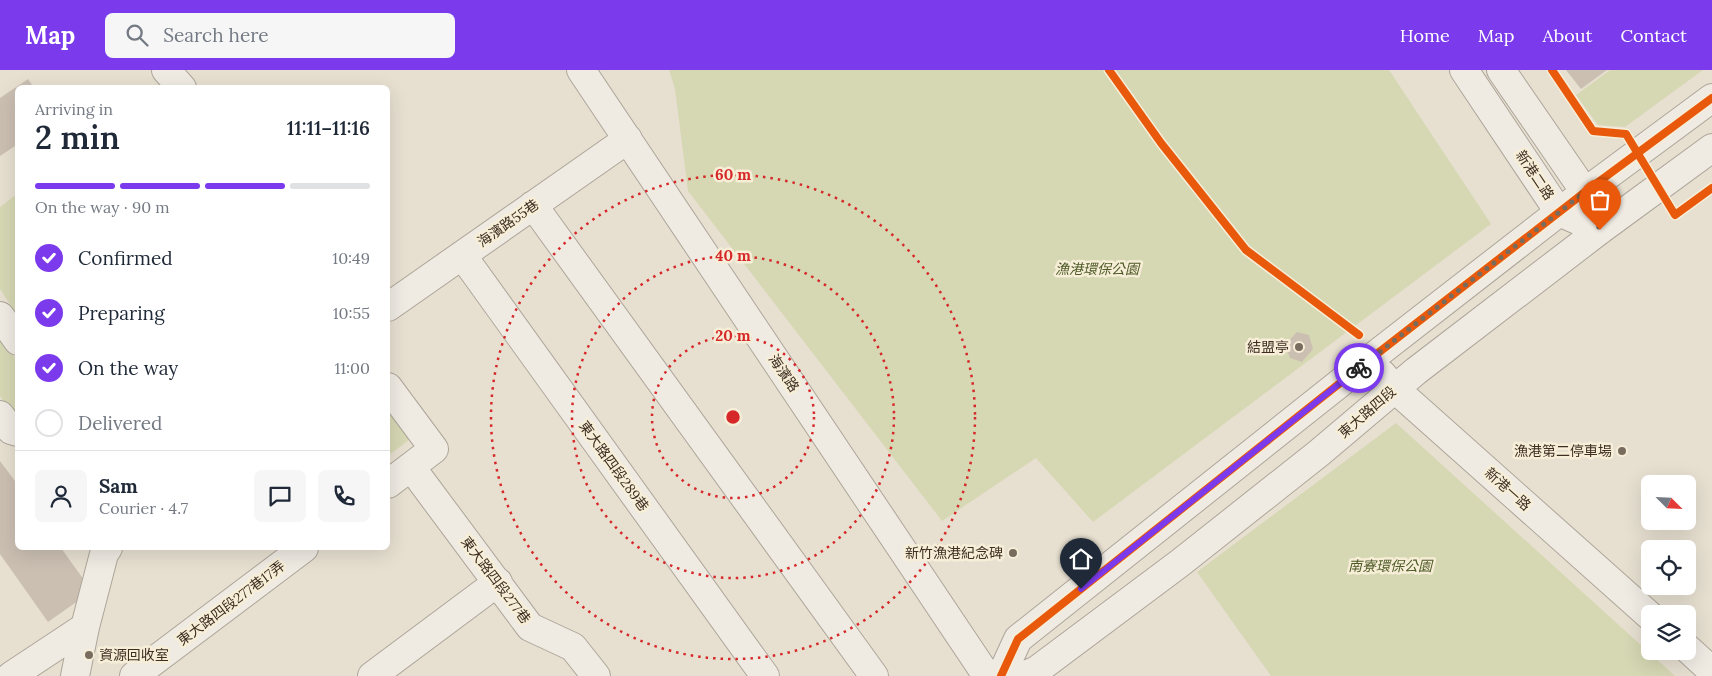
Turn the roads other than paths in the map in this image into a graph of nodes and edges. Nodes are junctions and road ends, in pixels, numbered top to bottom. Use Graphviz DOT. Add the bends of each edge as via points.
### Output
graph roads {
  1 [pos="166,70"];
  2 [pos="581,70"];
  3 [pos="1464,70"];
  4 [pos="1501,70"];
  5 [pos="179,85"];
  6 [pos="1712,98"];
  7 [pos="628,139"];
  8 [pos="1712,148"];
  9 [pos="1585,192"];
  10 [pos="533,206"];
  11 [pos="1559,212"];
  12 [pos="1600,230"];
  13 [pos="462,255"];
  14 [pos="390,306"];
  15 [pos="0,316"];
  16 [pos="15,337"];
  17 [pos="1370,360"];
  18 [pos="1394,388"];
  19 [pos="390,389"];
  20 [pos="0,415"];
  21 [pos="15,431"];
  22 [pos="411,467"];
  23 [pos="390,483"];
  24 [pos="107,550"];
  25 [pos="301,550"];
  26 [pos="498,582"];
  27 [pos="1641,608"];
  28 [pos="85,627"];
  29 [pos="1696,656"];
  30 [pos="1712,671"];
  31 [pos="10,676"];
  32 [pos="75,676"];
  33 [pos="134,676"];
  34 [pos="372,676"];
  35 [pos="596,676"];
  36 [pos="765,676"];
  37 [pos="874,676"];
  38 [pos="987,676"];
  39 [pos="1001,676"];
  40 [pos="1023,676"];
  1 -- 5 [label="street"];
  2 -- 7 [label="street, 海濱路"];
  3 -- 11 [label="street, 新港二路"];
  4 -- 9 [label="street"];
  6 -- 9 [label="street"];
  7 -- 10 [label="street, 海濱路55巷"];
  7 -- 38 [label="street, 海濱路"];
  8 -- 12 [label="street, 東大路四段"];
  9 -- 11 [label="street"];
  9 -- 12 [label="street"];
  10 -- 13 [label="street, 海濱路55巷"];
  10 -- 37 [label="street"];
  11 -- 12 [label="street, 新港二路"];
  11 -- 17 [label="street"];
  12 -- 18 [label="street, 東大路四段"];
  13 -- 14 [label="street, 海濱路55巷"];
  13 -- 36 [label="street, 東大路四段289巷"];
  15 -- 16 [label="street"];
  17 -- 18 [label="street, 新港一路"];
  17 -- 39 [label="street" via="1018,639"];
  18 -- 27 [label="street, 新港一路"];
  18 -- 40 [label="street, 東大路四段" via="1319,453 1180,563 1037,670"];
  19 -- 22 [label="street" via="434,449"];
  20 -- 21 [label="street"];
  22 -- 23 [label="street"];
  22 -- 26 [label="street, 東大路四段277巷"];
  24 -- 28 [label="street"];
  25 -- 33 [label="street, 東大路四段277巷17弄"];
  26 -- 34 [label="street"];
  26 -- 35 [label="street, 東大路四段277巷" via="530,627 573,647"];
  28 -- 31 [label="street"];
  28 -- 32 [label="street"];
  29 -- 30 [label="street"];
}
